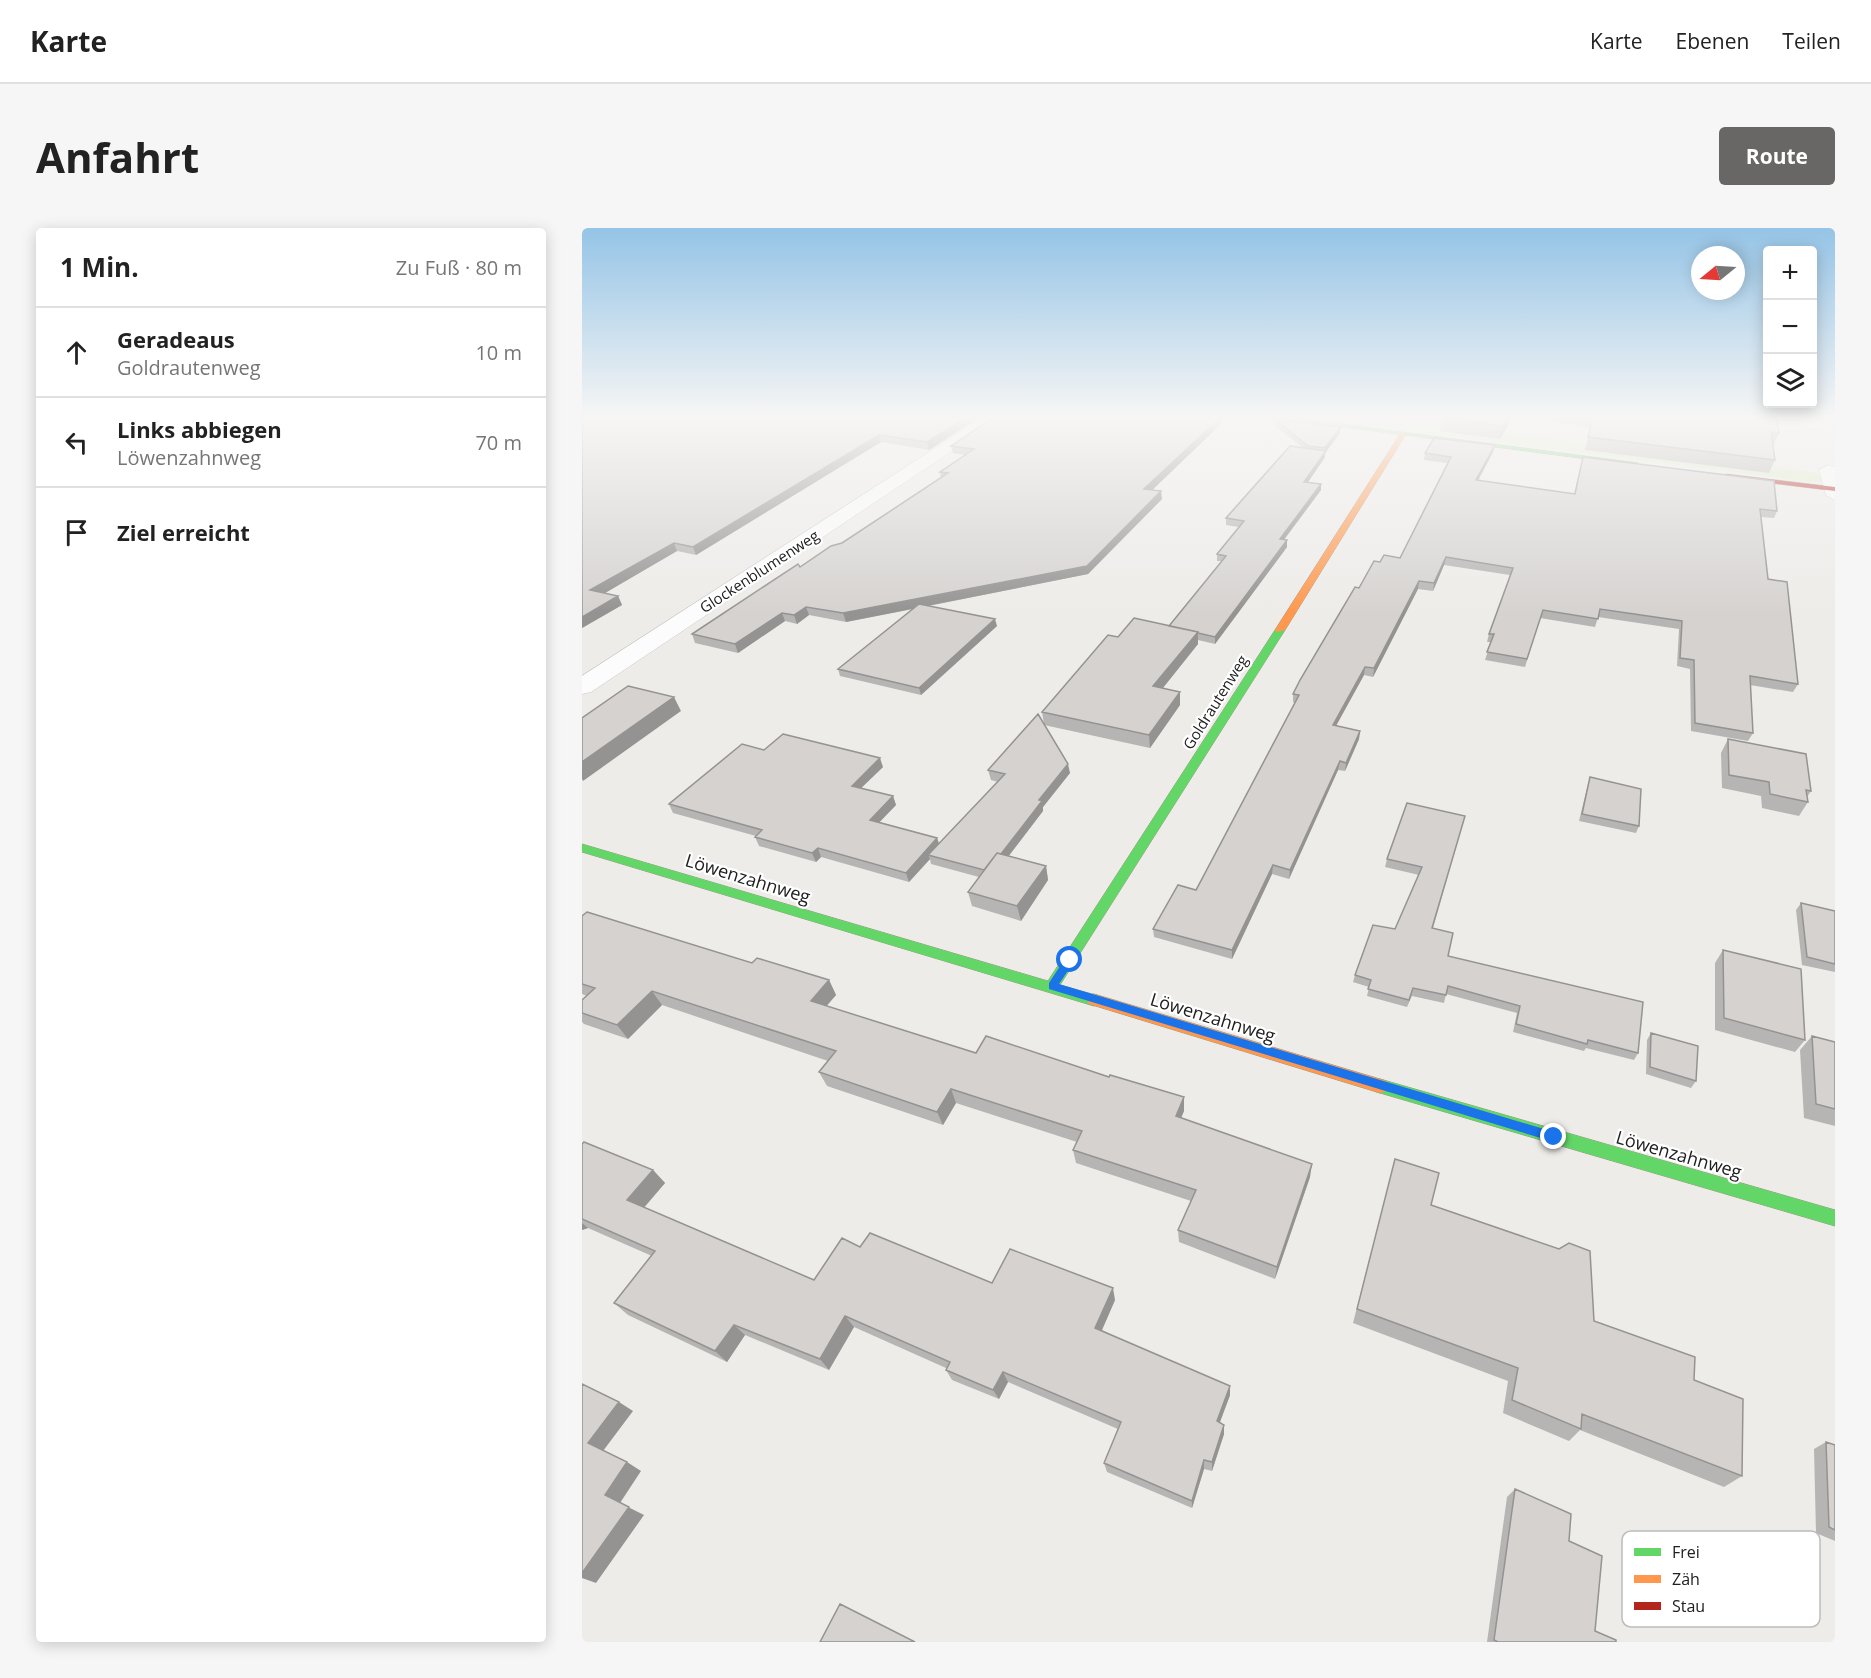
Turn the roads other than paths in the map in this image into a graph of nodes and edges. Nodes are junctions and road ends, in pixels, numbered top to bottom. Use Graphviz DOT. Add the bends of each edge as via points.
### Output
graph roads {
  1 [pos="895,482"];
  2 [pos="1373,482"];
  3 [pos="582,687"];
  4 [pos="582,848"];
  5 [pos="1052,986"];
  6 [pos="1835,1218"];
  1 -- 3 [label="street, Glockenblumenweg"];
  2 -- 5 [label="street, Goldrautenweg"];
  4 -- 5 [label="street, Löwenzahnweg"];
  5 -- 6 [label="street, Löwenzahnweg"];
}
